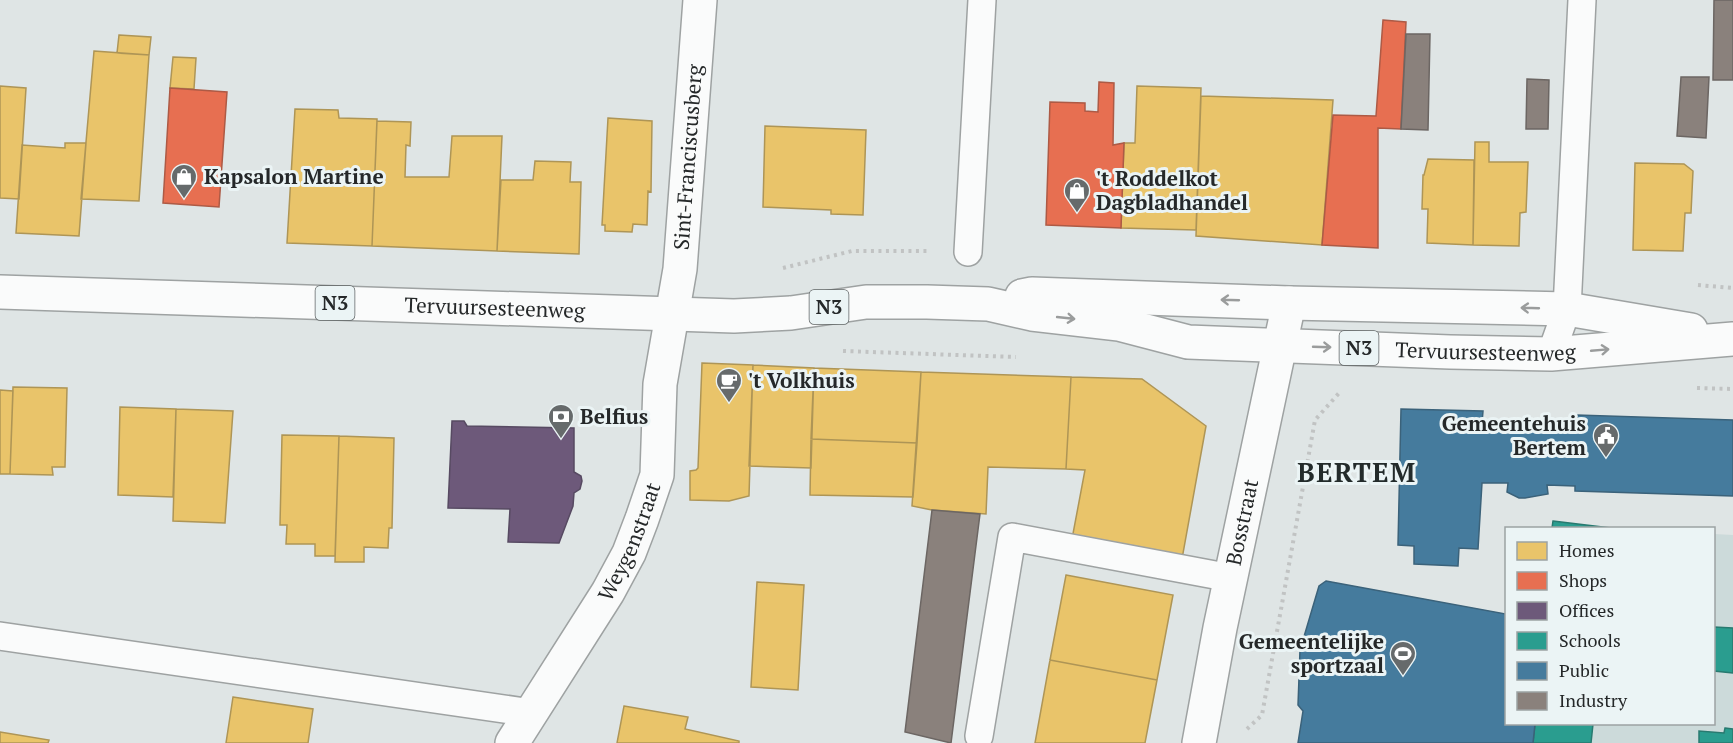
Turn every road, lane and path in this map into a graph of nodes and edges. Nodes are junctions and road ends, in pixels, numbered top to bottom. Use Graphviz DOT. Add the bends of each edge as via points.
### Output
graph roads {
  1 [pos="700,0"];
  2 [pos="982,0"];
  3 [pos="1582,0"];
  4 [pos="968,252"];
  5 [pos="0,292"];
  6 [pos="1288,303"];
  7 [pos="988,304"];
  8 [pos="1567,309"];
  9 [pos="671,314"];
  10 [pos="1733,338"];
  11 [pos="1280,345"];
  12 [pos="1551,354"];
  13 [pos="1345,387"];
  14 [pos="1231,578"];
  15 [pos="0,636"];
  16 [pos="532,712"];
  17 [pos="1246,729"];
  18 [pos="979,736"];
  19 [pos="512,743"];
  20 [pos="1199,743"];
  1 -- 9 [label="main road, Sint-Franciscusberg" via="680,269"];
  2 -- 4 [label="lane"];
  3 -- 8 [label="lane"];
  5 -- 9 [label="main road, Tervuursesteenweg / N3"];
  6 -- 7 [label="main road, Tervuursesteenweg / N3, one-way" via="1032,294"];
  8 -- 6 [label="main road, Tervuursesteenweg / N3, one-way"];
  6 -- 11 [label="main road, Bosstraat"];
  7 -- 9 [label="main road, Tervuursesteenweg / N3" via="866,302 791,313"];
  7 -- 11 [label="main road, Tervuursesteenweg / N3, one-way" via="1032,314 1119,324 1188,342"];
  8 -- 10 [label="main road, Tervuursesteenweg / N3"];
  8 -- 12 [label="lane"];
  9 -- 16 [label="main road, Weygenstraat" via="660,384 657,475 642,519 608,592"];
  12 -- 10 [label="main road, Tervuursesteenweg / N3, one-way"];
  11 -- 12 [label="main road, Tervuursesteenweg / N3, one-way"];
  11 -- 14 [label="main road, Bosstraat"];
  13 -- 17 [label="path" via="1315,420 1262,715"];
  14 -- 18 [label="lane" via="1012,537"];
  14 -- 20 [label="main road, Bosstraat"];
  15 -- 16 [label="lane"];
  16 -- 19 [label="main road, Weygenstraat"];
}
